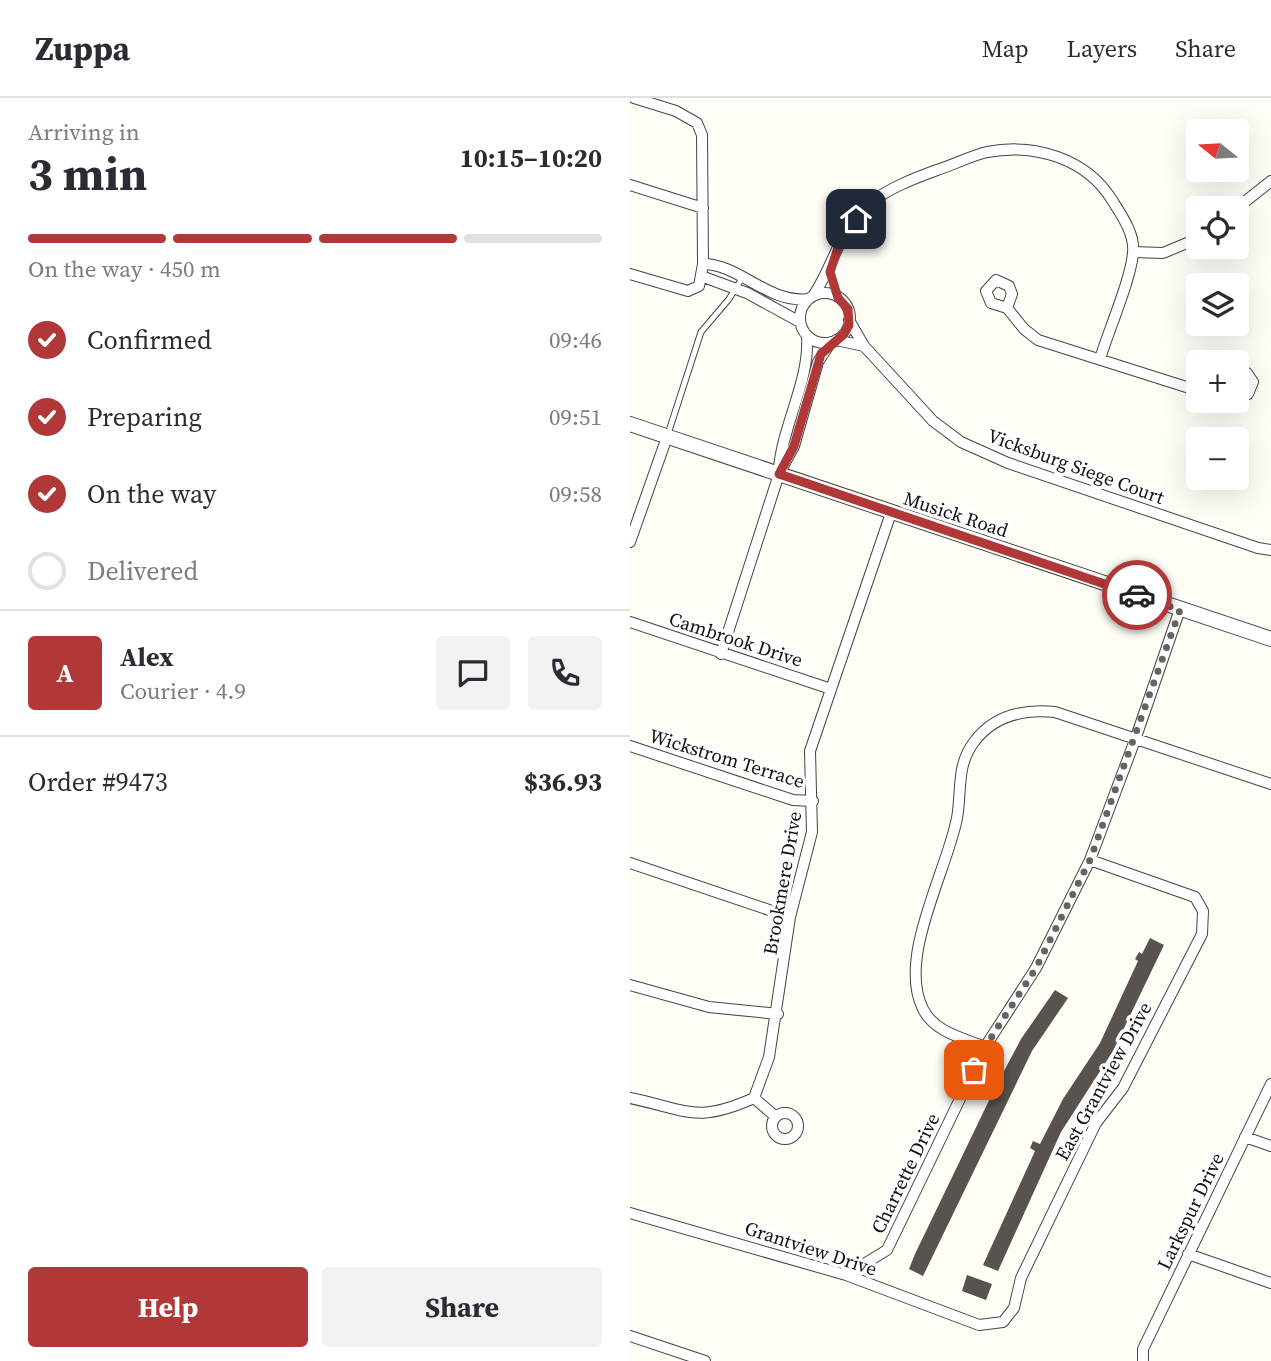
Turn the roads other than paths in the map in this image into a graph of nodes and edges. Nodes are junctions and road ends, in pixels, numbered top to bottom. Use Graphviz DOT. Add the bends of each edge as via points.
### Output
graph roads {
  1 [pos="634,98"];
  2 [pos="1271,181"];
  3 [pos="630,185"];
  4 [pos="1249,198"];
  5 [pos="703,208"];
  6 [pos="1186,243"];
  7 [pos="1133,252"];
  8 [pos="703,264"];
  9 [pos="830,272"];
  10 [pos="630,274"];
  11 [pos="701,276"];
  12 [pos="739,284"];
  13 [pos="811,298"];
  14 [pos="838,298"];
  15 [pos="1007,308"];
  16 [pos="849,320"];
  17 [pos="800,323"];
  18 [pos="807,336"];
  19 [pos="834,341"];
  20 [pos="864,346"];
  21 [pos="1100,359"];
  22 [pos="1249,376"];
  23 [pos="1186,387"];
  24 [pos="1249,392"];
  25 [pos="630,425"];
  26 [pos="667,437"];
  27 [pos="779,474"];
  28 [pos="891,513"];
  29 [pos="630,542"];
  30 [pos="1271,550"];
  31 [pos="1180,610"];
  32 [pos="630,622"];
  33 [pos="1271,639"];
  34 [pos="721,653"];
  35 [pos="831,689"];
  36 [pos="1135,740"];
  37 [pos="630,746"];
  38 [pos="1271,784"];
  39 [pos="813,801"];
  40 [pos="1090,860"];
  41 [pos="630,863"];
  42 [pos="790,917"];
  43 [pos="630,985"];
  44 [pos="778,1014"];
  45 [pos="985,1047"];
  46 [pos="1271,1084"];
  47 [pos="630,1098"];
  48 [pos="754,1098"];
  49 [pos="776,1117"];
  50 [pos="1245,1137"];
  51 [pos="1271,1146"];
  52 [pos="630,1213"];
  53 [pos="1188,1254"];
  54 [pos="846,1275"];
  55 [pos="1271,1283"];
  56 [pos="979,1325"];
  57 [pos="630,1336"];
  58 [pos="1141,1358"];
  59 [pos="705,1361"];
  1 -- 5 [label="street" via="697,123 702,135"];
  2 -- 4 [label="street"];
  3 -- 5 [label="street"];
  5 -- 8 [label="street"];
  6 -- 7 [label="street" via="1163,253"];
  7 -- 9 [label="street" via="1128,224 1108,193 1060,157 1029,149 986,152 911,180 870,203 842,236"];
  7 -- 21 [label="street"];
  8 -- 11 [label="street"];
  8 -- 12 [label="street" via="715,265"];
  9 -- 13 [label="street"];
  9 -- 14 [label="street"];
  10 -- 11 [label="street" via="688,291 699,286"];
  11 -- 12 [label="street"];
  12 -- 13 [label="street" via="789,300"];
  12 -- 17 [label="street"];
  12 -- 26 [label="lane" via="701,332"];
  13 -- 14 [label="street" via="828,294"];
  13 -- 17 [label="street" via="801,312"];
  14 -- 16 [label="street"];
  15 -- 21 [label="street" via="1038,340"];
  16 -- 19 [label="street" via="847,330"];
  16 -- 20 [label="street, Vicksburg Siege Court"];
  17 -- 18 [label="street"];
  18 -- 19 [label="street" via="821,343"];
  18 -- 27 [label="street" via="807,359 782,442"];
  19 -- 20 [label="street"];
  19 -- 27 [label="street" via="818,362 794,446"];
  20 -- 30 [label="street, Vicksburg Siege Court" via="933,421 961,442 1008,463"];
  21 -- 23 [label="street"];
  22 -- 24 [label="street" via="1253,382"];
  25 -- 26 [label="street, Musick Road"];
  26 -- 27 [label="street, Musick Road"];
  26 -- 29 [label="street"];
  27 -- 28 [label="street, Musick Road"];
  27 -- 34 [label="street"];
  28 -- 31 [label="street, Musick Road"];
  28 -- 35 [label="street, Brookmere Drive"];
  31 -- 33 [label="street, Musick Road"];
  31 -- 36 [label="street, Charrette Drive"];
  32 -- 34 [label="street, Cambrook Drive"];
  34 -- 35 [label="street, Cambrook Drive"];
  35 -- 39 [label="street, Brookmere Drive" via="810,751"];
  36 -- 38 [label="street"];
  36 -- 40 [label="street, Charrette Drive"];
  36 -- 45 [label="street" via="1055,712 1030,709 1005,716 976,739 965,756 957,817 925,916 918,960 920,1002 933,1025"];
  37 -- 39 [label="street, Wickstrom Terrace" via="793,800"];
  39 -- 42 [label="street, Brookmere Drive" via="812,832"];
  40 -- 45 [label="street, Charrette Drive" via="1036,968"];
  40 -- 56 [label="street, East Grantview Drive" via="1195,897 1203,911 1202,934 1123,1088 1096,1123 1021,1278 1010,1316 1003,1322"];
  41 -- 42 [label="street"];
  42 -- 44 [label="street, Brookmere Drive"];
  43 -- 44 [label="street" via="709,1007"];
  44 -- 48 [label="street, Brookmere Drive"];
  45 -- 54 [label="street, Charrette Drive" via="887,1250"];
  46 -- 50 [label="street, Larkspur Drive"];
  47 -- 48 [label="street" via="698,1115 717,1113"];
  48 -- 49 [label="street"];
  50 -- 51 [label="street"];
  50 -- 53 [label="street, Larkspur Drive"];
  52 -- 54 [label="street, Grantview Drive"];
  53 -- 55 [label="street"];
  53 -- 58 [label="street, Larkspur Drive"];
  54 -- 56 [label="street, Grantview Drive"];
  57 -- 59 [label="street"];
}
